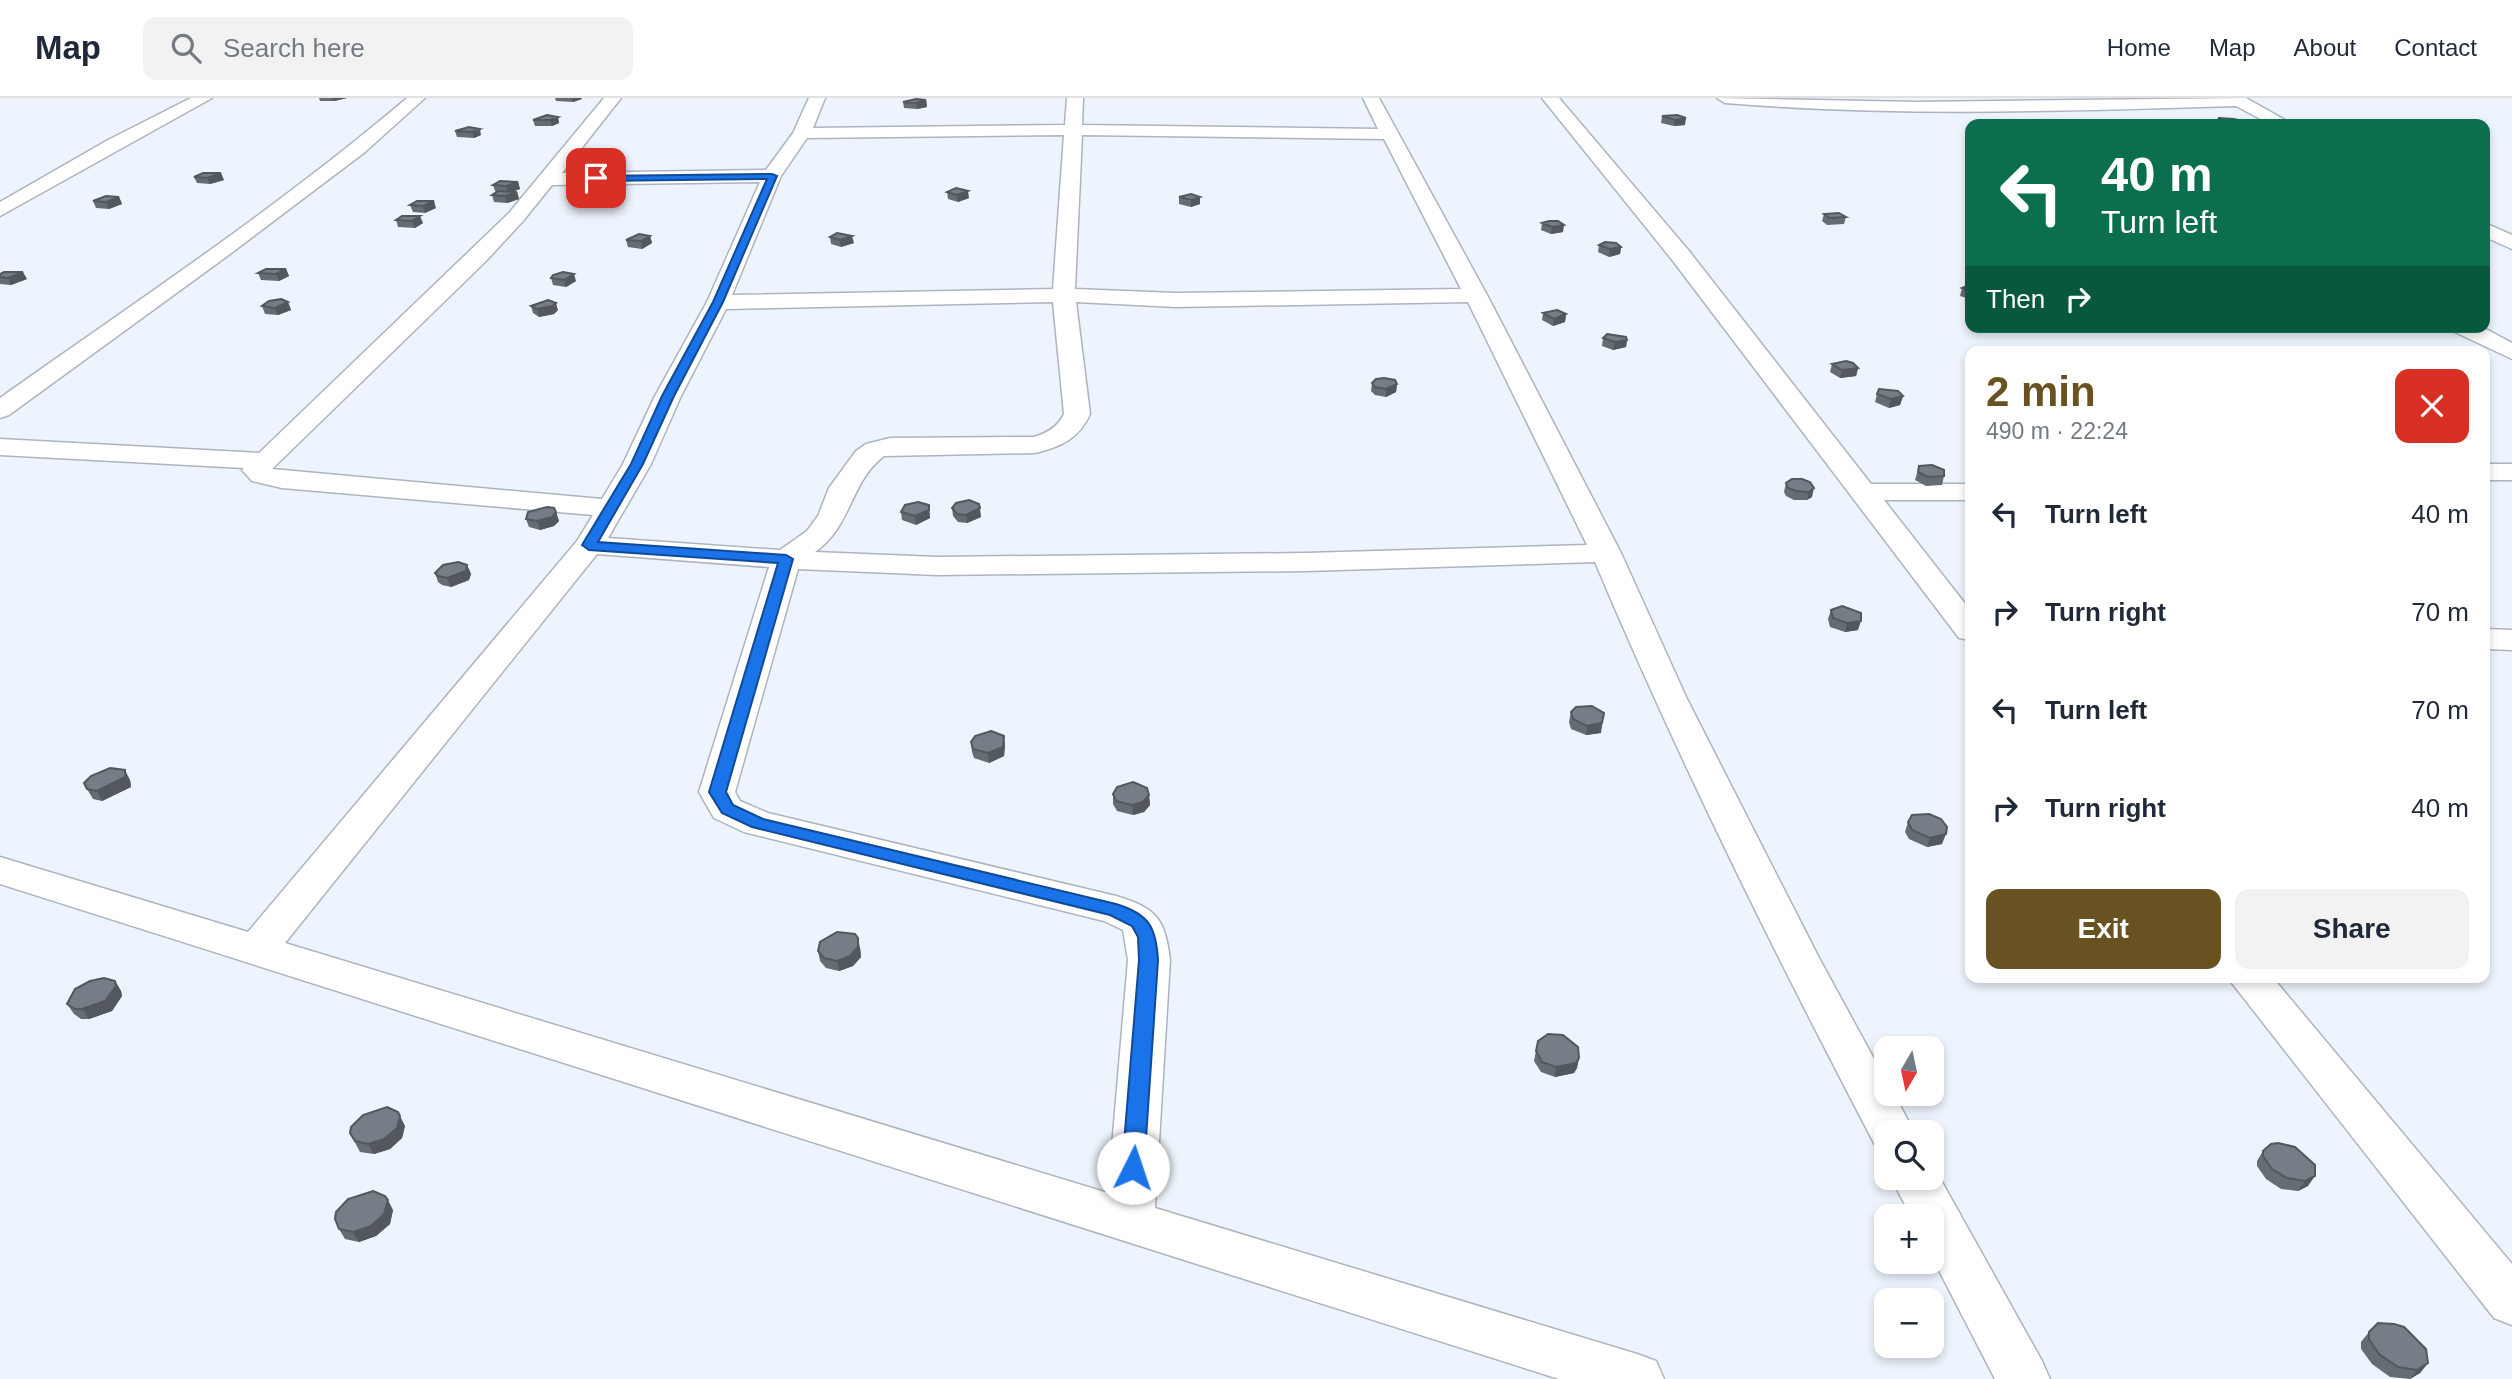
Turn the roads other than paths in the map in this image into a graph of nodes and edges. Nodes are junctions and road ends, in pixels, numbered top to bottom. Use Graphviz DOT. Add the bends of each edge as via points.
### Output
graph roads {
  1 [pos="204,98"];
  2 [pos="416,98"];
  3 [pos="612,98"];
  4 [pos="817,98"];
  5 [pos="1371,98"];
  6 [pos="1550,98"];
  7 [pos="1725,98"];
  8 [pos="2235,99"];
  9 [pos="1965,108"];
  10 [pos="1075,114"];
  11 [pos="1991,119"];
  12 [pos="2273,119"];
  13 [pos="802,133"];
  14 [pos="1390,134"];
  15 [pos="772,176"];
  16 [pos="546,179"];
  17 [pos="0,210"];
  18 [pos="2490,232"];
  19 [pos="2512,243"];
  20 [pos="1065,295"];
  21 [pos="1476,295"];
  22 [pos="718,302"];
  23 [pos="2475,333"];
  24 [pos="2512,352"];
  25 [pos="0,410"];
  26 [pos="0,447"];
  27 [pos="264,461"];
  28 [pos="2490,472"];
  29 [pos="2512,472"];
  30 [pos="1862,492"];
  31 [pos="1965,492"];
  32 [pos="613,508"];
  33 [pos="589,545"];
  34 [pos="1606,553"];
  35 [pos="786,559"];
  36 [pos="1965,625"];
  37 [pos="2490,639"];
  38 [pos="2512,640"];
  39 [pos="0,870"];
  40 [pos="257,948"];
  41 [pos="2253,983"];
  42 [pos="1885,1120"];
  43 [pos="1921,1190"];
  44 [pos="1130,1220"];
  45 [pos="2512,1302"];
  46 [pos="1637,1379"];
  47 [pos="2023,1379"];
  1 -- 17 [label="street"];
  2 -- 25 [label="street" via="359,148 223,250"];
  3 -- 16 [label="street"];
  4 -- 13 [label="street"];
  5 -- 14 [label="street"];
  6 -- 30 [label="street" via="1681,256"];
  7 -- 9 [label="street" via="1822,106"];
  8 -- 9 [label="street"];
  8 -- 12 [label="street"];
  9 -- 11 [label="street"];
  10 -- 13 [label="street"];
  10 -- 14 [label="street"];
  10 -- 20 [label="street"];
  13 -- 15 [label="street"];
  14 -- 21 [label="street"];
  15 -- 16 [label="street"];
  15 -- 22 [label="street"];
  16 -- 27 [label="street" via="478,256"];
  18 -- 19 [label="street"];
  20 -- 21 [label="street" via="1176,300"];
  20 -- 22 [label="street"];
  20 -- 35 [label="street" via="1077,414 1073,425 1054,440 1035,445 919,445 875,450 844,488 832,518 817,537"];
  21 -- 34 [label="street"];
  22 -- 32 [label="street"];
  23 -- 24 [label="street"];
  26 -- 27 [label="street"];
  27 -- 32 [label="street" via="256,470 282,480"];
  28 -- 29 [label="street"];
  30 -- 31 [label="street"];
  30 -- 36 [label="street"];
  32 -- 33 [label="street"];
  33 -- 35 [label="street"];
  33 -- 40 [label="street"];
  34 -- 35 [label="street" via="937,566"];
  34 -- 42 [label="street" via="1682,724"];
  35 -- 44 [label="street" via="717,792 722,803 758,823 1116,910 1139,921 1147,937 1149,960"];
  37 -- 38 [label="street"];
  39 -- 40 [label="street"];
  40 -- 44 [label="street"];
  41 -- 45 [label="street"];
  43 -- 47 [label="street"];
  44 -- 46 [label="street"];
}
